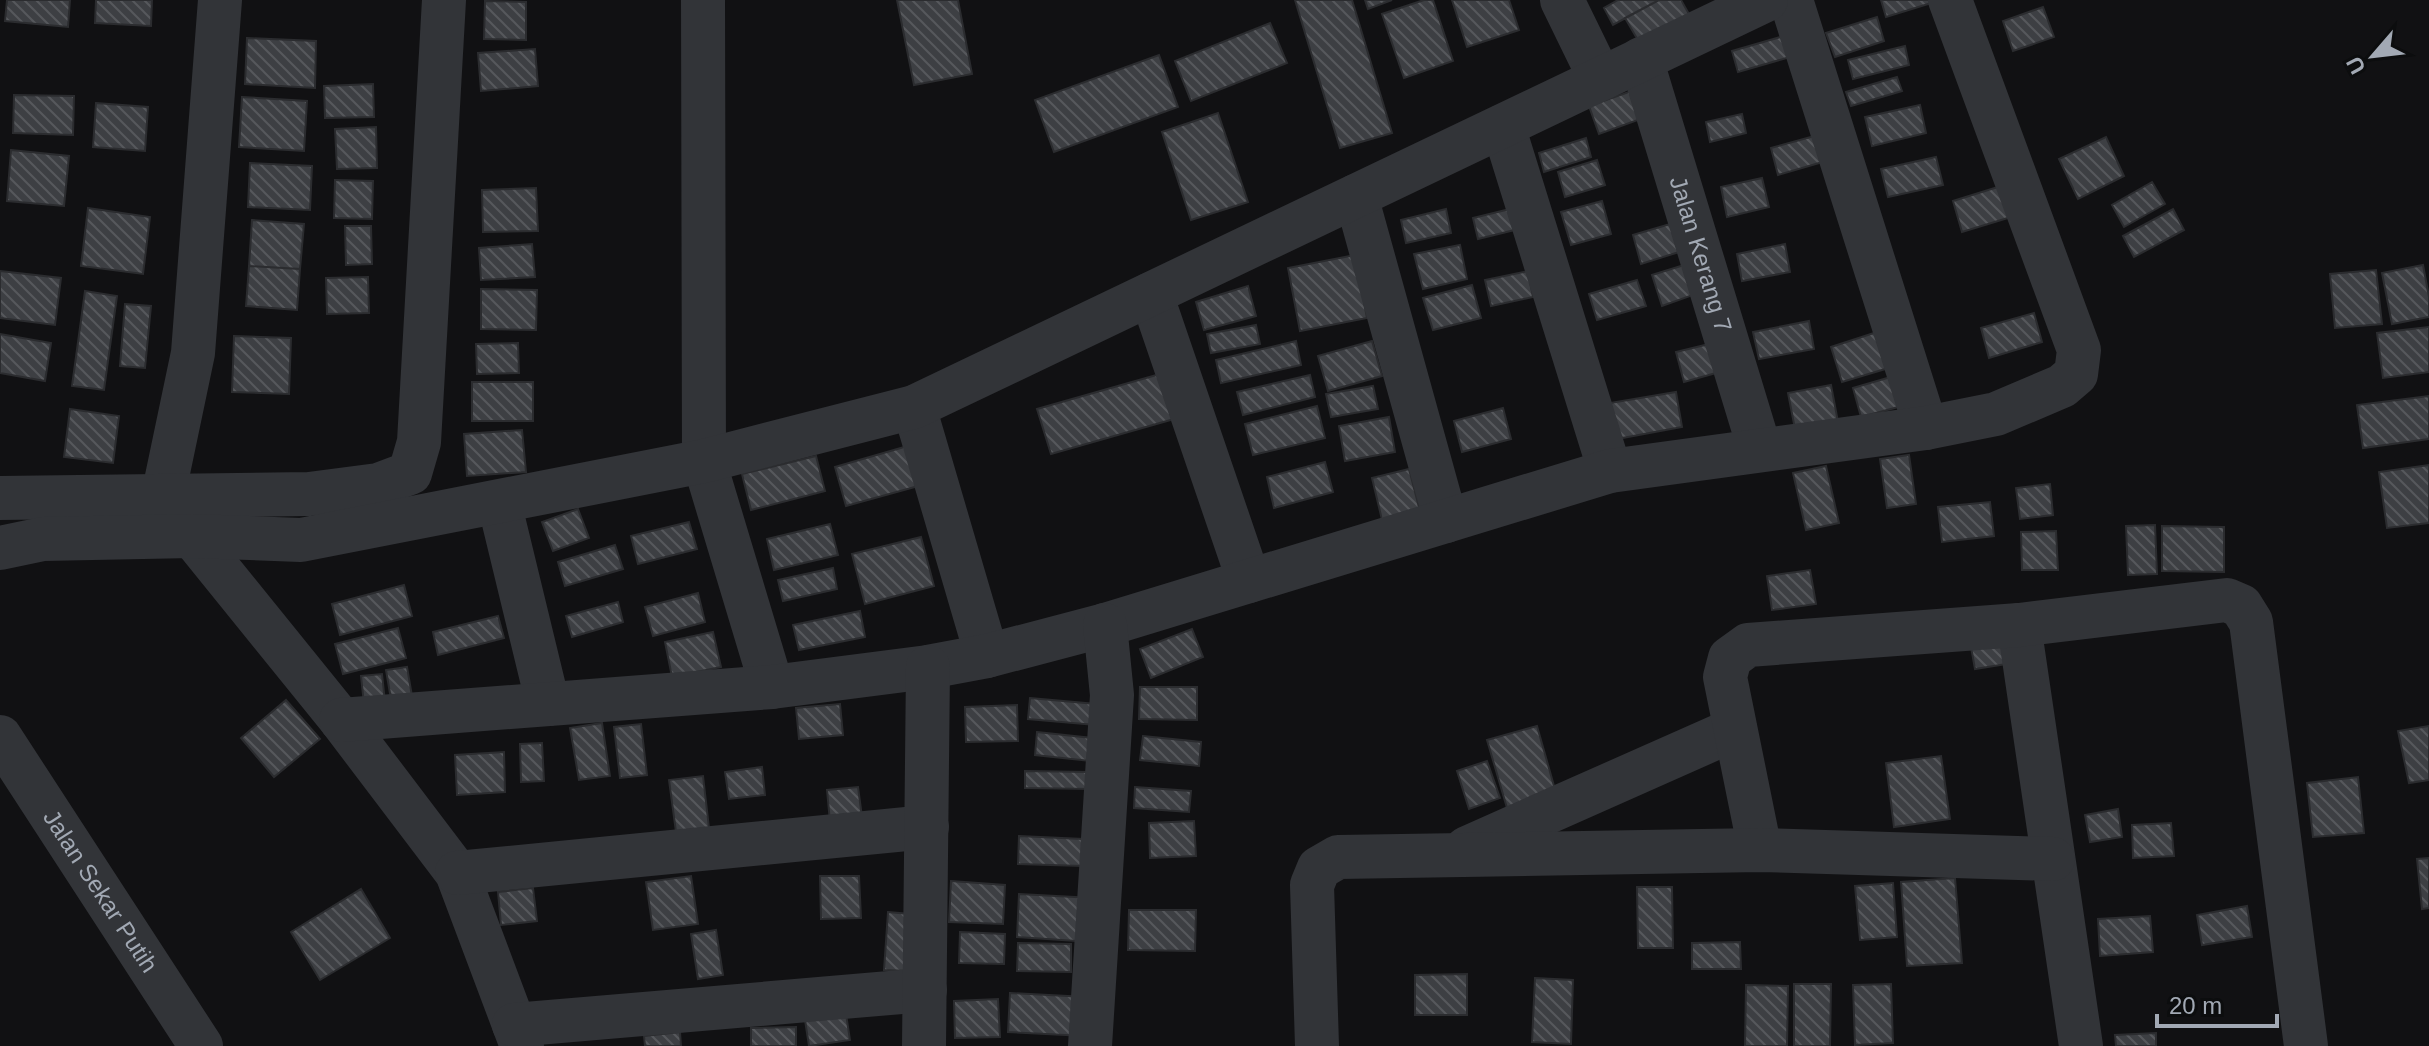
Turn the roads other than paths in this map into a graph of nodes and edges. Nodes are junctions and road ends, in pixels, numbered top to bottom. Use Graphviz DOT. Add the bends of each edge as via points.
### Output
graph roads {
  1 [pos="220,0"];
  2 [pos="444,0"];
  3 [pos="703,0"];
  4 [pos="1562,0"];
  5 [pos="1766,0"];
  6 [pos="1791,0"];
  7 [pos="1950,0"];
  8 [pos="1641,59"];
  9 [pos="1600,78"];
  10 [pos="1503,126"];
  11 [pos="1356,196"];
  12 [pos="1151,294"];
  13 [pos="914,407"];
  14 [pos="1926,428"];
  15 [pos="1760,450"];
  16 [pos="704,461"];
  17 [pos="1610,471"];
  18 [pos="163,496"];
  19 [pos="0,498"];
  20 [pos="499,502"];
  21 [pos="1446,521"];
  22 [pos="192,536"];
  23 [pos="0,548"];
  24 [pos="1249,581"];
  25 [pos="1105,625"];
  26 [pos="2019,625"];
  27 [pos="987,656"];
  28 [pos="928,667"];
  29 [pos="772,687"];
  30 [pos="548,704"];
  31 [pos="341,720"];
  32 [pos="1735,729"];
  33 [pos="0,737"];
  34 [pos="927,827"];
  35 [pos="1760,850"];
  36 [pos="1450,855"];
  37 [pos="2053,859"];
  38 [pos="457,873"];
  39 [pos="925,990"];
  40 [pos="518,1035"];
  41 [pos="201,1046"];
  42 [pos="924,1046"];
  43 [pos="1090,1046"];
  44 [pos="1317,1046"];
  45 [pos="2081,1046"];
  46 [pos="2306,1046"];
  1 -- 18 [label="street" via="193,353"];
  2 -- 18 [label="street" via="419,442 410,473 378,485 309,494"];
  3 -- 16 [label="street"];
  4 -- 9 [label="street"];
  5 -- 8 [label="street"];
  6 -- 14 [label="street"];
  7 -- 14 [label="street" via="2079,350 2076,374 2062,386 1996,414"];
  8 -- 9 [label="street"];
  8 -- 15 [label="street, Jalan Kerang 7"];
  9 -- 10 [label="street"];
  10 -- 11 [label="street"];
  10 -- 17 [label="street"];
  11 -- 12 [label="street"];
  11 -- 21 [label="street"];
  12 -- 13 [label="street"];
  12 -- 24 [label="street"];
  13 -- 16 [label="street"];
  13 -- 27 [label="street"];
  14 -- 15 [label="street"];
  15 -- 17 [label="street"];
  16 -- 20 [label="street"];
  16 -- 29 [label="street"];
  17 -- 21 [label="street"];
  18 -- 19 [label="street"];
  20 -- 22 [label="street" via="301,540"];
  20 -- 30 [label="street"];
  21 -- 24 [label="street"];
  22 -- 23 [label="street" via="43,539"];
  22 -- 31 [label="street"];
  24 -- 25 [label="street"];
  25 -- 27 [label="street"];
  25 -- 43 [label="street" via="1112,695"];
  26 -- 32 [label="street" via="1748,645 1730,658 1725,677"];
  26 -- 37 [label="street"];
  26 -- 46 [label="street" via="2227,600 2241,606 2251,622"];
  27 -- 28 [label="street"];
  28 -- 29 [label="street"];
  28 -- 34 [label="street"];
  29 -- 30 [label="street"];
  30 -- 31 [label="street"];
  31 -- 38 [label="street"];
  32 -- 35 [label="street"];
  32 -- 36 [label="street"];
  33 -- 41 [label="street, Jalan Sekar Putih"];
  34 -- 38 [label="street"];
  34 -- 39 [label="street"];
  35 -- 36 [label="street"];
  35 -- 37 [label="street"];
  36 -- 44 [label="street" via="1338,857 1319,868 1312,885"];
  37 -- 45 [label="street"];
  38 -- 40 [label="street"];
  39 -- 40 [label="street"];
  39 -- 42 [label="street"];
}
